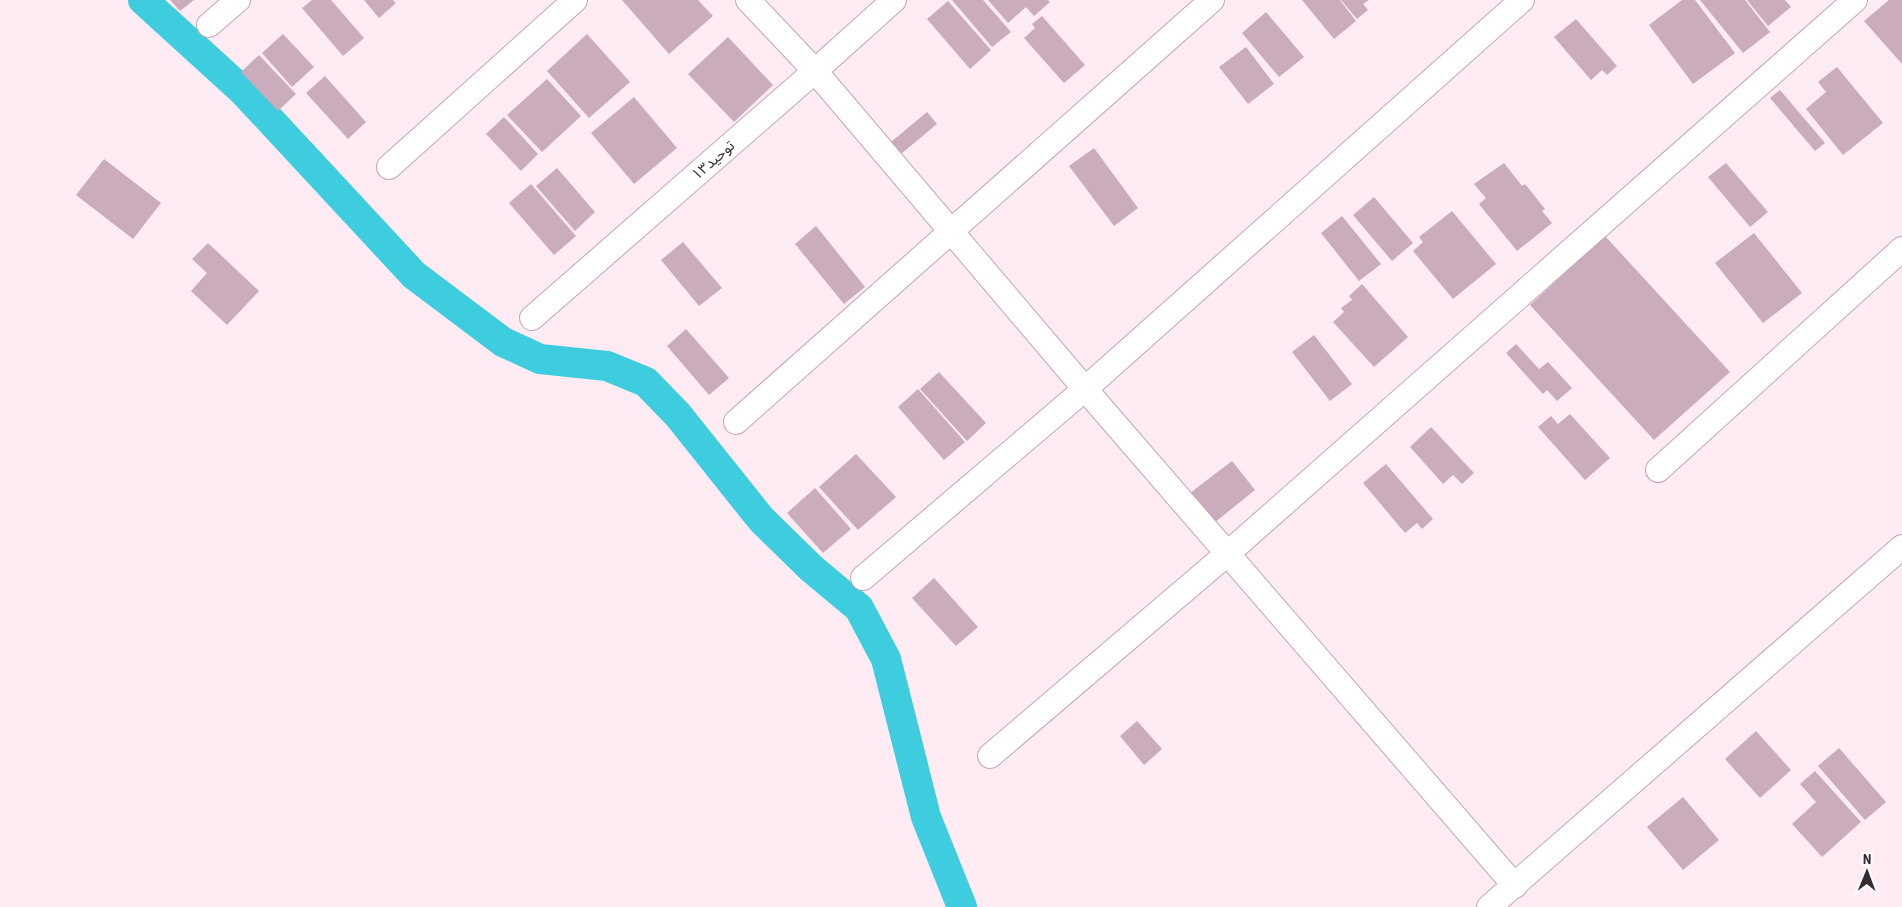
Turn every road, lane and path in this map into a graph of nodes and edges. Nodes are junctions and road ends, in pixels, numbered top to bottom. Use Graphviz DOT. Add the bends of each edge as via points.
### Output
graph roads {
  1 [pos="238,0"];
  2 [pos="575,0"];
  3 [pos="748,0"];
  4 [pos="894,0"];
  5 [pos="1212,0"];
  6 [pos="1522,0"];
  7 [pos="1855,0"];
  8 [pos="210,25"];
  9 [pos="815,71"];
  10 [pos="389,167"];
  11 [pos="951,232"];
  12 [pos="1902,249"];
  13 [pos="532,318"];
  14 [pos="1085,389"];
  15 [pos="736,422"];
  16 [pos="1658,470"];
  17 [pos="1902,547"];
  18 [pos="1226,554"];
  19 [pos="863,578"];
  20 [pos="990,756"];
  21 [pos="1515,886"];
  22 [pos="1489,907"];
  1 -- 8 [label="street"];
  2 -- 10 [label="street"];
  3 -- 9 [label="street"];
  4 -- 9 [label="street, توحید۱۳"];
  5 -- 11 [label="street"];
  6 -- 14 [label="street"];
  7 -- 18 [label="street"];
  9 -- 11 [label="street"];
  9 -- 13 [label="street, توحید۱۳"];
  11 -- 14 [label="street"];
  11 -- 15 [label="street"];
  12 -- 16 [label="street"];
  14 -- 18 [label="street"];
  14 -- 19 [label="street"];
  17 -- 21 [label="street"];
  18 -- 20 [label="street"];
  18 -- 21 [label="street"];
  21 -- 22 [label="street"];
}
